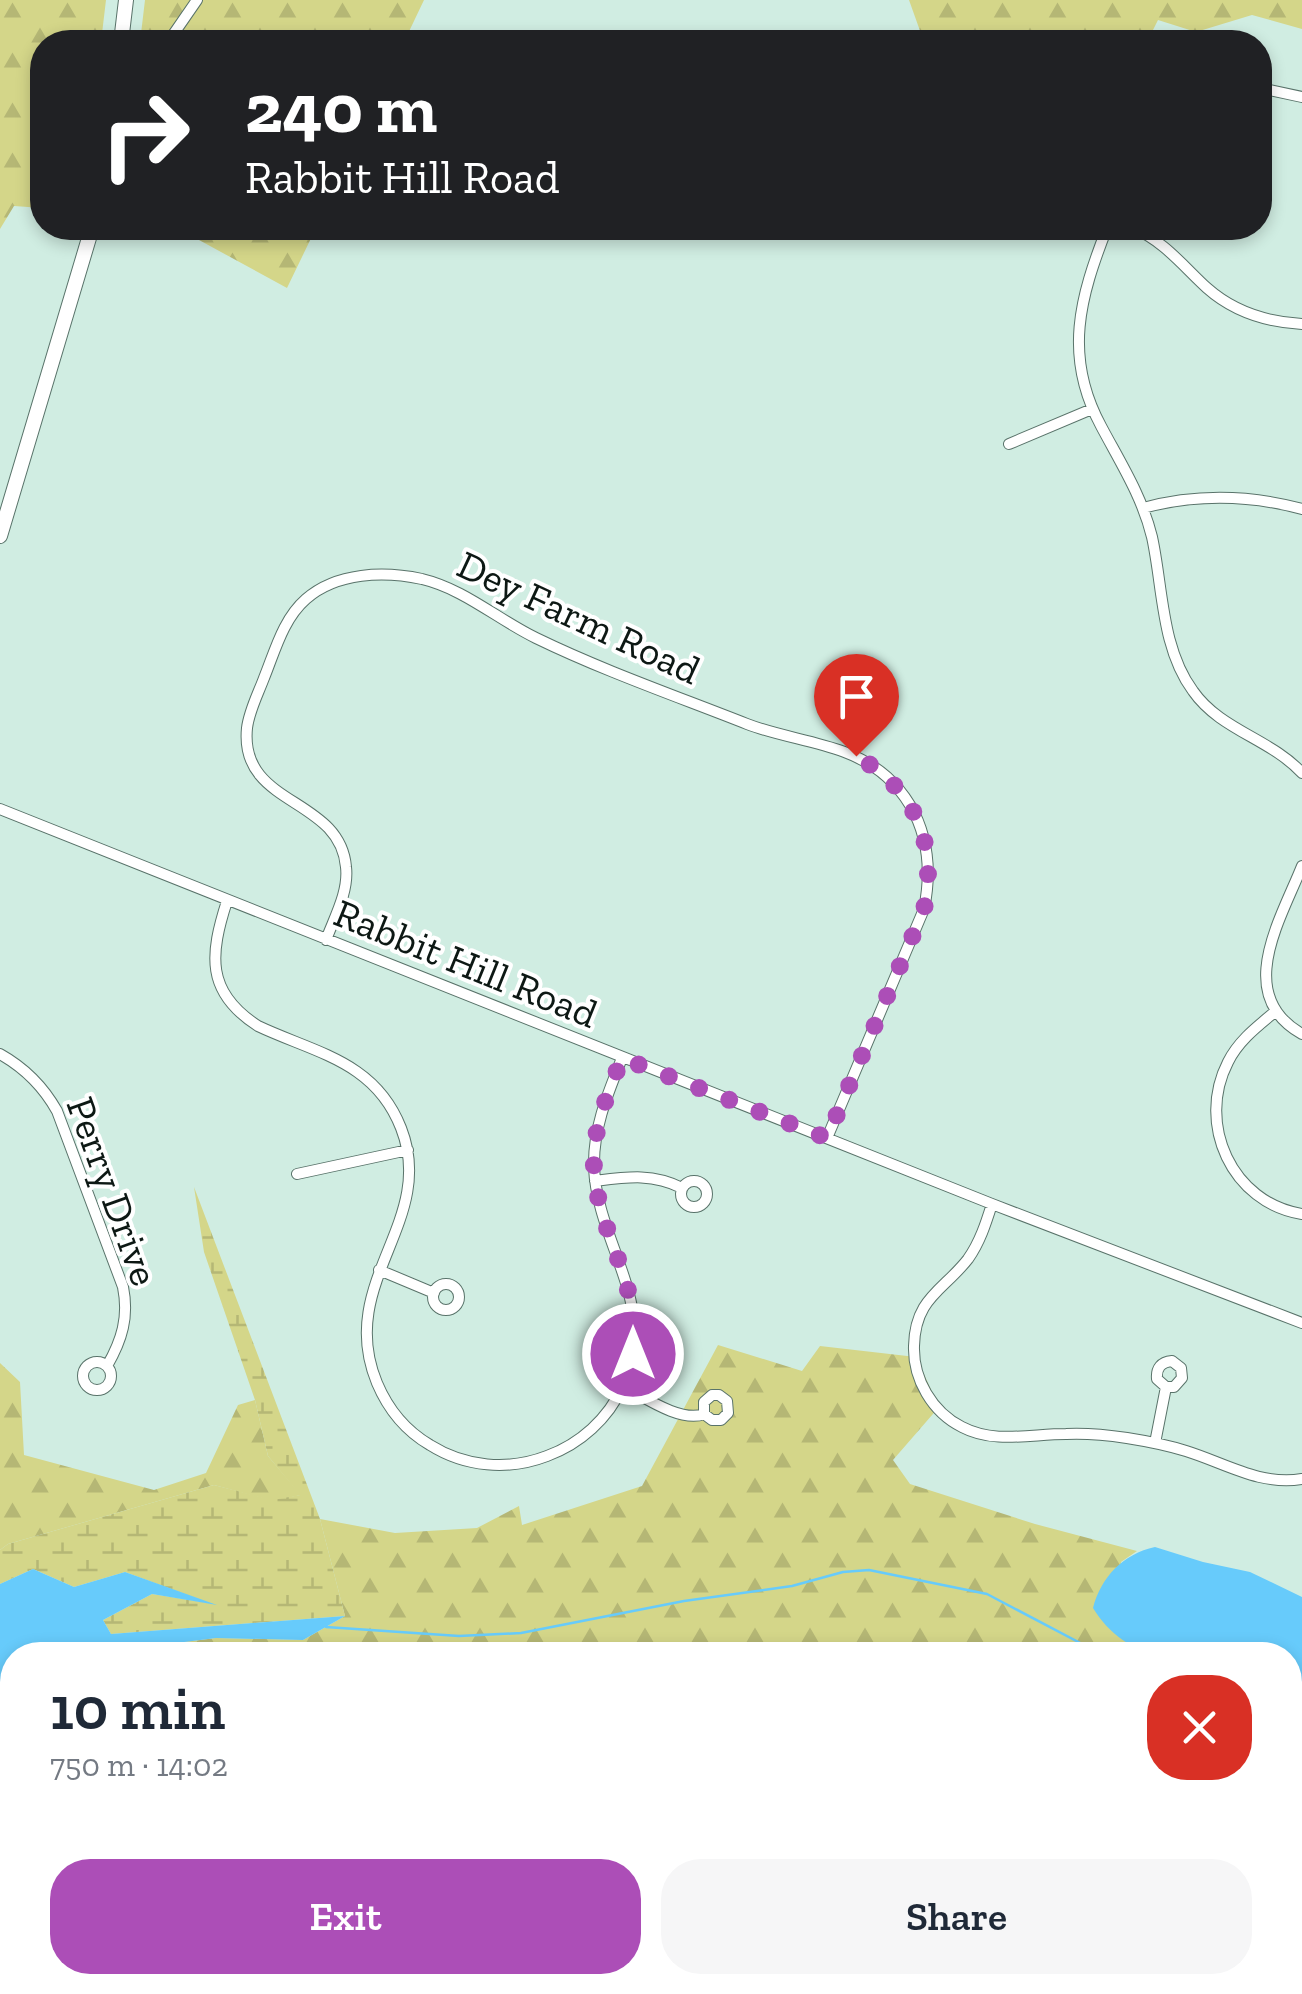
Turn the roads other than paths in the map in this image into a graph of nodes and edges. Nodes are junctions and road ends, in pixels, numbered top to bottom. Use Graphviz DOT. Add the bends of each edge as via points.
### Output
graph roads {
  1 [pos="126,0"];
  2 [pos="197,0"];
  3 [pos="122,30"];
  4 [pos="176,30"];
  5 [pos="1272,91"];
  6 [pos="1302,97"];
  7 [pos="88,240"];
  8 [pos="1103,240"];
  9 [pos="1155,240"];
  10 [pos="1302,324"];
  11 [pos="1092,408"];
  12 [pos="1009,444"];
  13 [pos="1143,508"];
  14 [pos="1302,509"];
  15 [pos="0,536"];
  16 [pos="1302,773"];
  17 [pos="0,809"];
  18 [pos="1302,866"];
  19 [pos="227,900"];
  20 [pos="326,940"];
  21 [pos="1276,1011"];
  22 [pos="1302,1034"];
  23 [pos="0,1054"];
  24 [pos="622,1058"];
  25 [pos="827,1138"];
  26 [pos="408,1150"];
  27 [pos="298,1174"];
  28 [pos="595,1181"];
  29 [pos="682,1188"];
  30 [pos="992,1204"];
  31 [pos="1302,1214"];
  32 [pos="380,1270"];
  33 [pos="434,1293"];
  34 [pos="1302,1323"];
  35 [pos="107,1366"];
  36 [pos="623,1386"];
  37 [pos="1166,1387"];
  38 [pos="704,1414"];
  39 [pos="1156,1443"];
  40 [pos="1302,1479"];
  1 -- 3 [label="street"];
  2 -- 4 [label="street"];
  5 -- 6 [label="street"];
  7 -- 15 [label="street"];
  8 -- 11 [label="street" via="1079,330"];
  9 -- 10 [label="street" via="1233,306"];
  11 -- 12 [label="street"];
  11 -- 13 [label="street"];
  13 -- 14 [label="street" via="1232,498"];
  13 -- 16 [label="street" via="1183,676 1213,713"];
  17 -- 19 [label="street, Rabbit Hill Road"];
  18 -- 21 [label="street" via="1268,952 1266,986"];
  19 -- 20 [label="street, Rabbit Hill Road"];
  19 -- 26 [label="street" via="214,950 228,999 258,1026 362,1074 394,1111"];
  20 -- 24 [label="street, Rabbit Hill Road"];
  20 -- 25 [label="street, Dey Farm Road" via="344,892 344,855 326,824 259,775 249,753 249,716 284,629 308,597 366,575 424,580 562,650 757,728 856,756 907,800 929,862 924,909"];
  21 -- 22 [label="street"];
  21 -- 31 [label="street" via="1229,1059 1216,1116 1222,1147 1246,1186 1278,1208"];
  23 -- 35 [label="street, Perry Drive" via="28,1073 57,1111 123,1287 124,1328"];
  24 -- 25 [label="street, Rabbit Hill Road"];
  24 -- 28 [label="street" via="597,1128"];
  25 -- 30 [label="street, Rabbit Hill Road"];
  26 -- 27 [label="street"];
  26 -- 32 [label="street" via="408,1196"];
  28 -- 29 [label="street" via="648,1176"];
  28 -- 36 [label="street" via="635,1319"];
  30 -- 34 [label="street, Rabbit Hill Road"];
  30 -- 39 [label="street" via="975,1249 918,1319 915,1361 930,1400 950,1420 988,1436 1082,1434"];
  32 -- 33 [label="street"];
  32 -- 36 [label="street" via="366,1323 373,1374 398,1418 435,1448 484,1464 534,1461 591,1430"];
  36 -- 38 [label="street" via="687,1417"];
  37 -- 39 [label="street"];
  39 -- 40 [label="street" via="1263,1480"];
}
